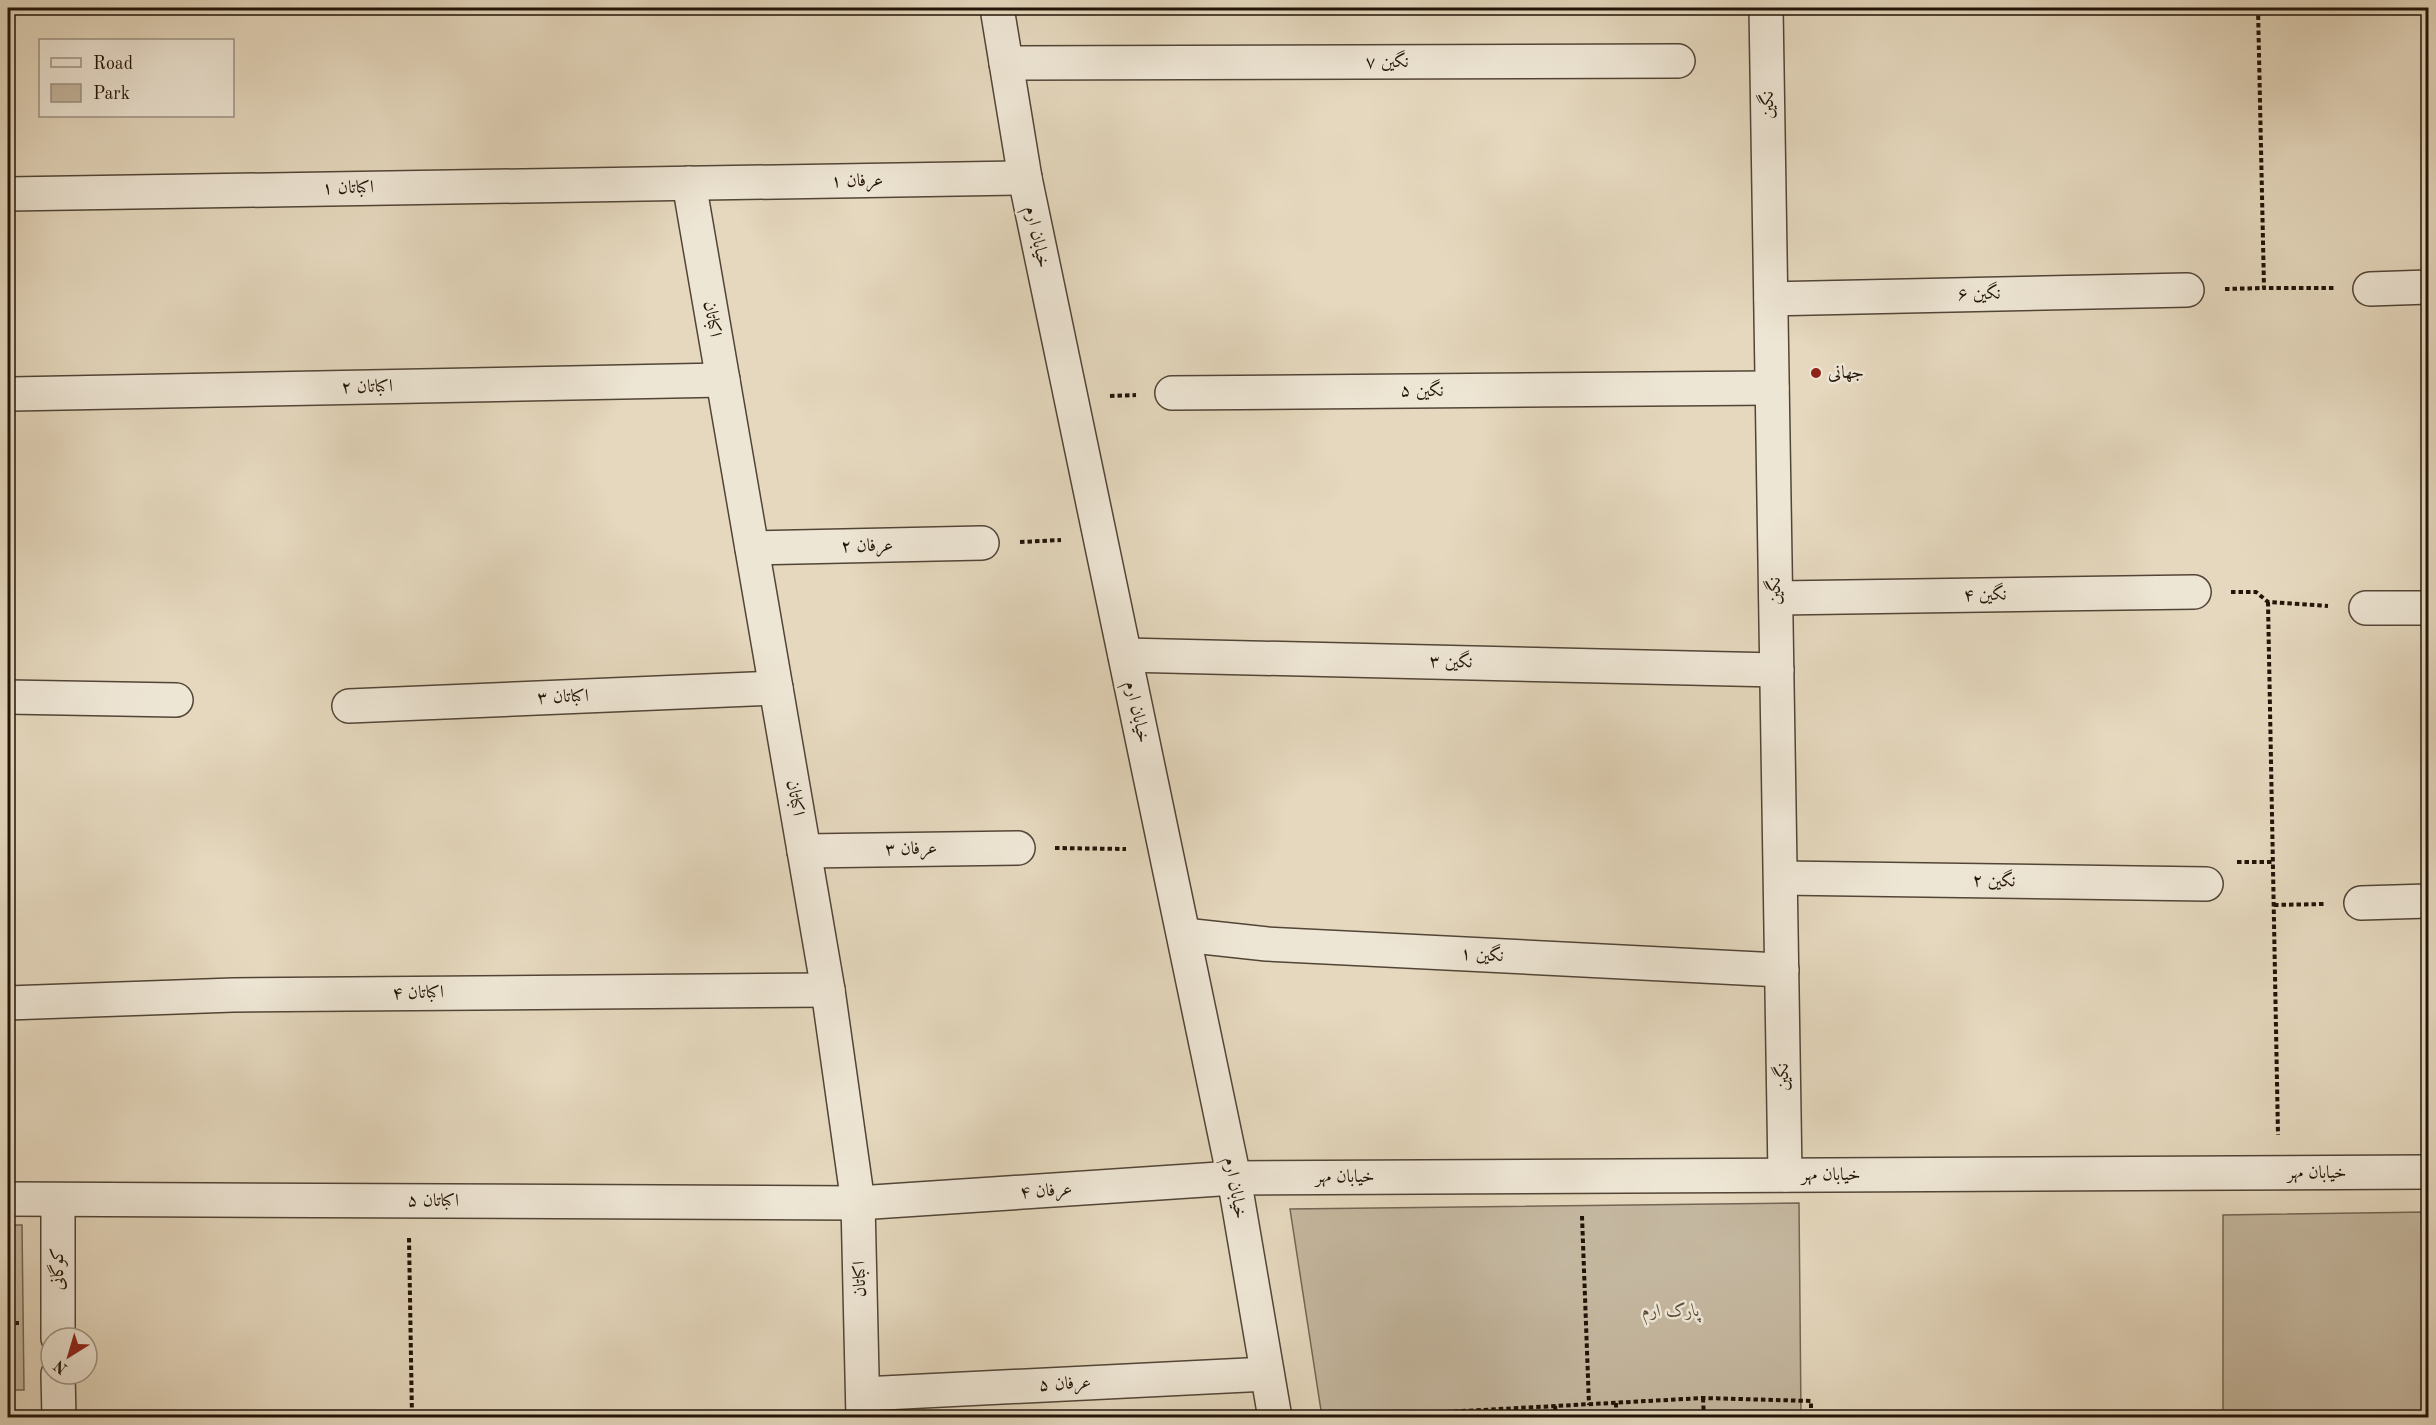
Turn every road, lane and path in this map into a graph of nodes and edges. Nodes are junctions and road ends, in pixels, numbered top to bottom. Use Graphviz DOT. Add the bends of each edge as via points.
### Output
graph roads {
  1 [pos="997,8"];
  2 [pos="1766,8"];
  3 [pos="2258,8"];
  4 [pos="1678,61"];
  5 [pos="1006,63"];
  6 [pos="1024,178"];
  7 [pos="688,183"];
  8 [pos="8,194"];
  9 [pos="2428,287"];
  10 [pos="2370,289"];
  11 [pos="2187,290"];
  12 [pos="1771,299"];
  13 [pos="723,380"];
  14 [pos="1772,388"];
  15 [pos="1172,393"];
  16 [pos="12,394"];
  17 [pos="1071,398"];
  18 [pos="1100,538"];
  19 [pos="982,543"];
  20 [pos="752,548"];
  21 [pos="2194,592"];
  22 [pos="1776,598"];
  23 [pos="2268,602"];
  24 [pos="2366,608"];
  25 [pos="2428,608"];
  26 [pos="1125,655"];
  27 [pos="1777,670"];
  28 [pos="776,688"];
  29 [pos="8,697"];
  30 [pos="176,700"];
  31 [pos="350,706"];
  32 [pos="1018,848"];
  33 [pos="1166,849"];
  34 [pos="804,851"];
  35 [pos="1780,878"];
  36 [pos="2206,884"];
  37 [pos="2428,901"];
  38 [pos="2361,903"];
  39 [pos="2274,905"];
  40 [pos="1184,935"];
  41 [pos="1782,970"];
  42 [pos="828,990"];
  43 [pos="8,1003"];
  44 [pos="2428,1172"];
  45 [pos="2279,1173"];
  46 [pos="1785,1175"];
  47 [pos="1580,1176"];
  48 [pos="1234,1178"];
  49 [pos="8,1199"];
  50 [pos="58,1200"];
  51 [pos="408,1201"];
  52 [pos="858,1203"];
  53 [pos="58,1326"];
  54 [pos="1267,1374"];
  55 [pos="58,1386"];
  56 [pos="1703,1398"];
  57 [pos="1616,1403"];
  58 [pos="1589,1405"];
  59 [pos="863,1406"];
  60 [pos="1555,1406"];
  61 [pos="1367,1417"];
  62 [pos="58,1418"];
  63 [pos="412,1418"];
  64 [pos="1275,1418"];
  65 [pos="1334,1418"];
  66 [pos="1556,1418"];
  67 [pos="1616,1418"];
  68 [pos="1704,1418"];
  69 [pos="1811,1418"];
  1 -- 5 [label="street, خیابان ارم"];
  2 -- 12 [label="street, نگین"];
  3 -- 10 [label="path" via="2264,288"];
  4 -- 5 [label="street, نگین ۷"];
  5 -- 6 [label="street, خیابان ارم"];
  6 -- 7 [label="street, عرفان ۱"];
  6 -- 17 [label="street, خیابان ارم"];
  7 -- 8 [label="street, اکباتان ۱"];
  7 -- 13 [label="street, اکباتان"];
  9 -- 10 [label="street"];
  11 -- 12 [label="street, نگین ۶"];
  12 -- 14 [label="street, نگین"];
  13 -- 16 [label="street, اکباتان ۲"];
  13 -- 20 [label="street, اکباتان"];
  14 -- 15 [label="street, نگین ۵"];
  14 -- 22 [label="street, نگین"];
  15 -- 17 [label="path"];
  17 -- 18 [label="street, خیابان ارم"];
  18 -- 19 [label="path"];
  18 -- 26 [label="street, خیابان ارم"];
  19 -- 20 [label="street, عرفان ۲"];
  20 -- 28 [label="street, اکباتان"];
  21 -- 22 [label="street, نگین ۴"];
  21 -- 23 [label="path" via="2256,592"];
  22 -- 27 [label="street, نگین"];
  23 -- 24 [label="path"];
  23 -- 39 [label="path"];
  24 -- 25 [label="street"];
  26 -- 27 [label="street, نگین ۳"];
  26 -- 33 [label="street, خیابان ارم"];
  27 -- 35 [label="street, نگین"];
  28 -- 31 [label="street, اکباتان ۳"];
  28 -- 34 [label="street, اکباتان"];
  29 -- 30 [label="street"];
  32 -- 33 [label="path"];
  32 -- 34 [label="street, عرفان ۳"];
  33 -- 40 [label="street, خیابان ارم"];
  34 -- 42 [label="street, اکباتان"];
  35 -- 36 [label="street, نگین ۲"];
  35 -- 41 [label="street, نگین"];
  37 -- 38 [label="street"];
  38 -- 39 [label="path"];
  39 -- 45 [label="path"];
  40 -- 41 [label="street, نگین ۱" via="1267,945"];
  40 -- 48 [label="street, خیابان ارم"];
  41 -- 46 [label="street, نگین"];
  42 -- 43 [label="street, اکباتان ۴" via="233,995"];
  42 -- 52 [label="street, اکباتان"];
  44 -- 45 [label="street, خیابان مهر"];
  45 -- 46 [label="street, خیابان مهر"];
  46 -- 47 [label="street, خیابان مهر"];
  47 -- 48 [label="street, خیابان مهر"];
  47 -- 58 [label="path"];
  48 -- 52 [label="street, عرفان ۴"];
  48 -- 54 [label="street, خیابان ارم"];
  49 -- 50 [label="street, اکباتان ۵"];
  50 -- 51 [label="street, اکباتان ۵"];
  50 -- 53 [label="street, کوگانی"];
  51 -- 52 [label="street, اکباتان ۵"];
  51 -- 63 [label="path"];
  52 -- 59 [label="street, اکباتان"];
  54 -- 59 [label="street, عرفان ۵"];
  54 -- 64 [label="street, خیابان ارم"];
  55 -- 62 [label="street"];
  56 -- 57 [label="path"];
  56 -- 68 [label="path"];
  56 -- 69 [label="path" via="1811,1401"];
  57 -- 58 [label="path"];
  57 -- 67 [label="path"];
  58 -- 60 [label="path"];
  60 -- 61 [label="path"];
  60 -- 66 [label="path"];
  61 -- 65 [label="path"];
}
